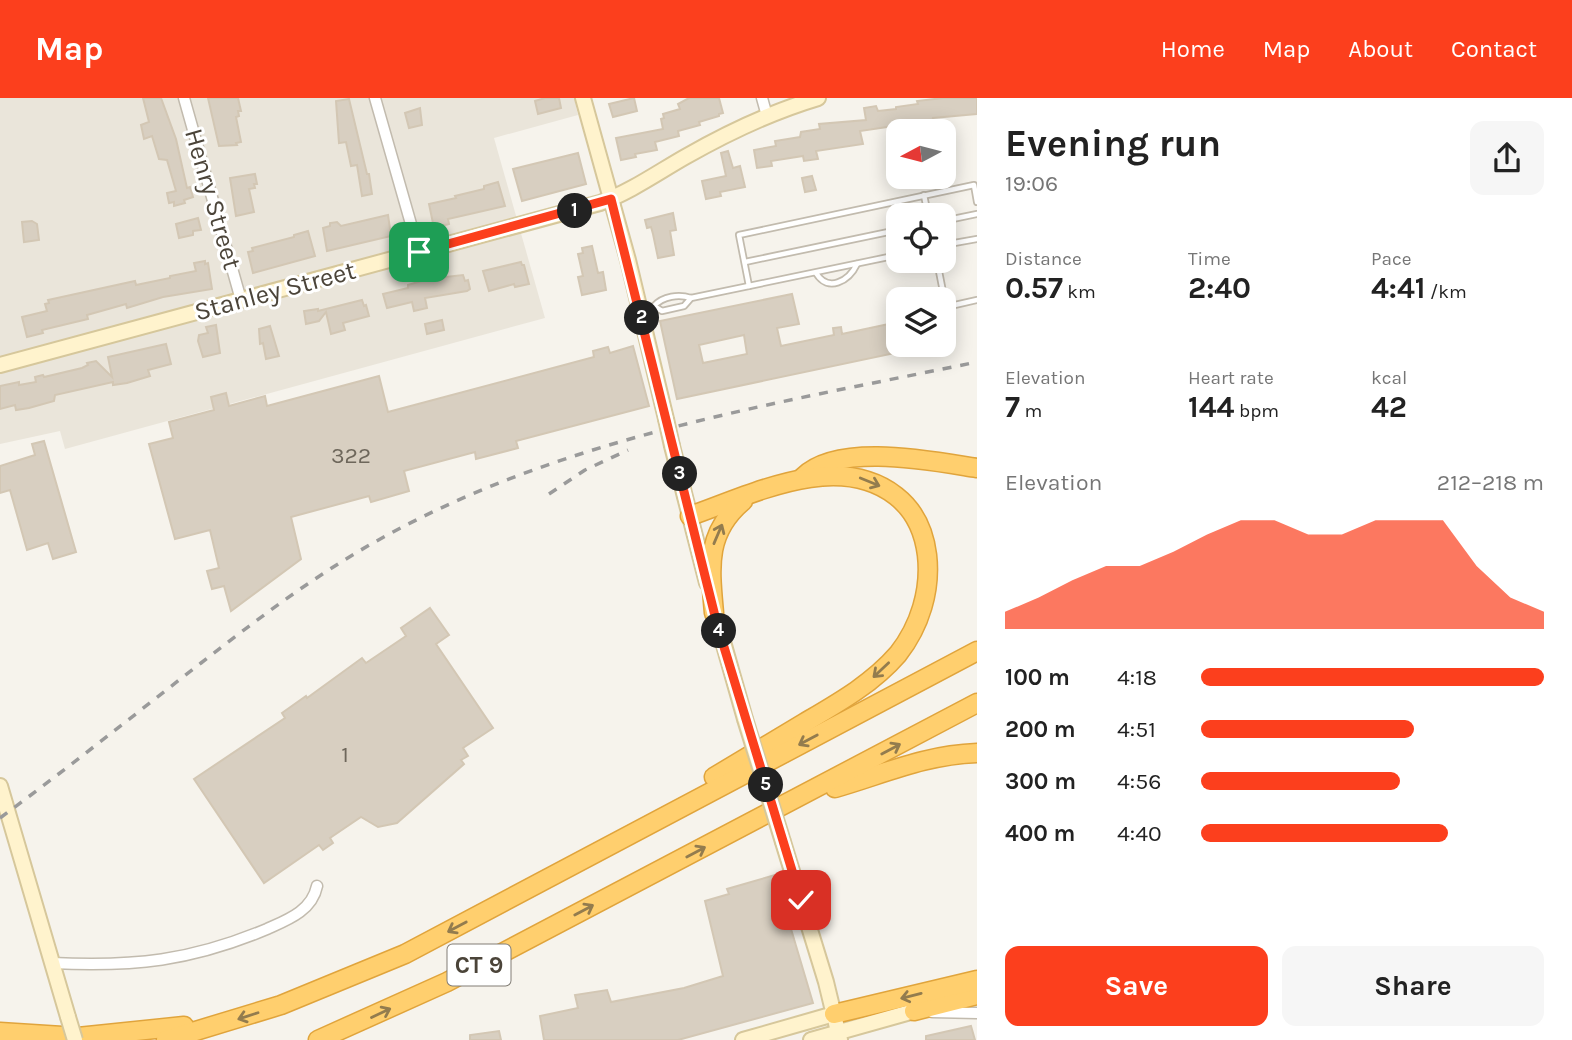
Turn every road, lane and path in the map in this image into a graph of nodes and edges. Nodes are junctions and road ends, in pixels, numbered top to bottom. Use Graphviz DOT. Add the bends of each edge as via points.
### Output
graph roads {
  1 [pos="184,98"];
  2 [pos="375,98"];
  3 [pos="583,98"];
  4 [pos="762,98"];
  5 [pos="818,98"];
  6 [pos="767,116"];
  7 [pos="924,195"];
  8 [pos="611,199"];
  9 [pos="977,202"];
  10 [pos="926,203"];
  11 [pos="977,214"];
  12 [pos="956,218"];
  13 [pos="886,232"];
  14 [pos="977,239"];
  15 [pos="956,243"];
  16 [pos="419,252"];
  17 [pos="886,258"];
  18 [pos="744,262"];
  19 [pos="857,264"];
  20 [pos="816,273"];
  21 [pos="939,273"];
  22 [pos="749,286"];
  23 [pos="691,298"];
  24 [pos="241,300"];
  25 [pos="977,300"];
  26 [pos="647,307"];
  27 [pos="0,365"];
  28 [pos="977,468"];
  29 [pos="803,477"];
  30 [pos="749,496"];
  31 [pos="690,516"];
  32 [pos="714,613"];
  33 [pos="977,651"];
  34 [pos="977,704"];
  35 [pos="977,753"];
  36 [pos="0,786"];
  37 [pos="801,797"];
  38 [pos="670,812"];
  39 [pos="317,886"];
  40 [pos="52,963"];
  41 [pos="977,980"];
  42 [pos="977,995"];
  43 [pos="914,1011"];
  44 [pos="977,1013"];
  45 [pos="222,1024"];
  46 [pos="837,1029"];
  47 [pos="0,1032"];
  48 [pos="75,1040"];
  49 [pos="166,1040"];
  50 [pos="318,1040"];
  51 [pos="743,1040"];
  52 [pos="811,1040"];
  1 -- 24 [label="street, Henry Street"];
  2 -- 16 [label="street"];
  3 -- 8 [label="street"];
  4 -- 6 [label="street"];
  5 -- 6 [label="street, Stanley Street"];
  6 -- 8 [label="street, Stanley Street"];
  7 -- 9 [label="lane" via="974,185"];
  7 -- 10 [label="lane"];
  7 -- 18 [label="lane" via="739,235"];
  8 -- 16 [label="street, Stanley Street"];
  8 -- 26 [label="street"];
  11 -- 12 [label="lane"];
  13 -- 18 [label="lane"];
  14 -- 15 [label="lane"];
  16 -- 24 [label="street, Stanley Street"];
  17 -- 19 [label="lane"];
  18 -- 22 [label="lane"];
  19 -- 20 [label="lane"];
  19 -- 20 [label="lane" via="841,282 827,283"];
  20 -- 22 [label="lane"];
  21 -- 25 [label="lane" via="946,307"];
  22 -- 23 [label="lane"];
  23 -- 26 [label="lane" via="683,295"];
  23 -- 26 [label="lane" via="684,306 662,311"];
  24 -- 27 [label="street, Stanley Street"];
  26 -- 31 [label="street, bridge" via="666,419"];
  28 -- 29 [label="highway" via="876,457 826,464"];
  29 -- 30 [label="highway"];
  29 -- 38 [label="highway, one-way" via="842,475 867,480 891,492 911,510 928,559 919,619 900,651 865,684 702,784"];
  30 -- 31 [label="highway"];
  32 -- 30 [label="highway, one-way" via="714,540 727,516"];
  31 -- 32 [label="street"];
  32 -- 46 [label="street, bridge"];
  33 -- 38 [label="highway, CT 9, one-way"];
  37 -- 34 [label="highway, CT 9, one-way"];
  35 -- 37 [label="highway" via="909,763"];
  36 -- 40 [label="street"];
  50 -- 37 [label="highway, CT 9, one-way" via="447,982"];
  38 -- 45 [label="highway, CT 9, one-way" via="405,954"];
  39 -- 40 [label="street" via="310,902 293,917 207,951 139,964"];
  40 -- 48 [label="street, bridge"];
  41 -- 46 [label="highway, one-way"];
  42 -- 43 [label="highway"];
  43 -- 44 [label="street"];
  43 -- 46 [label="street"];
  45 -- 47 [label="highway" via="78,1037"];
  45 -- 49 [label="highway, CT 9"];
  46 -- 51 [label="street"];
  46 -- 52 [label="street"];
}
